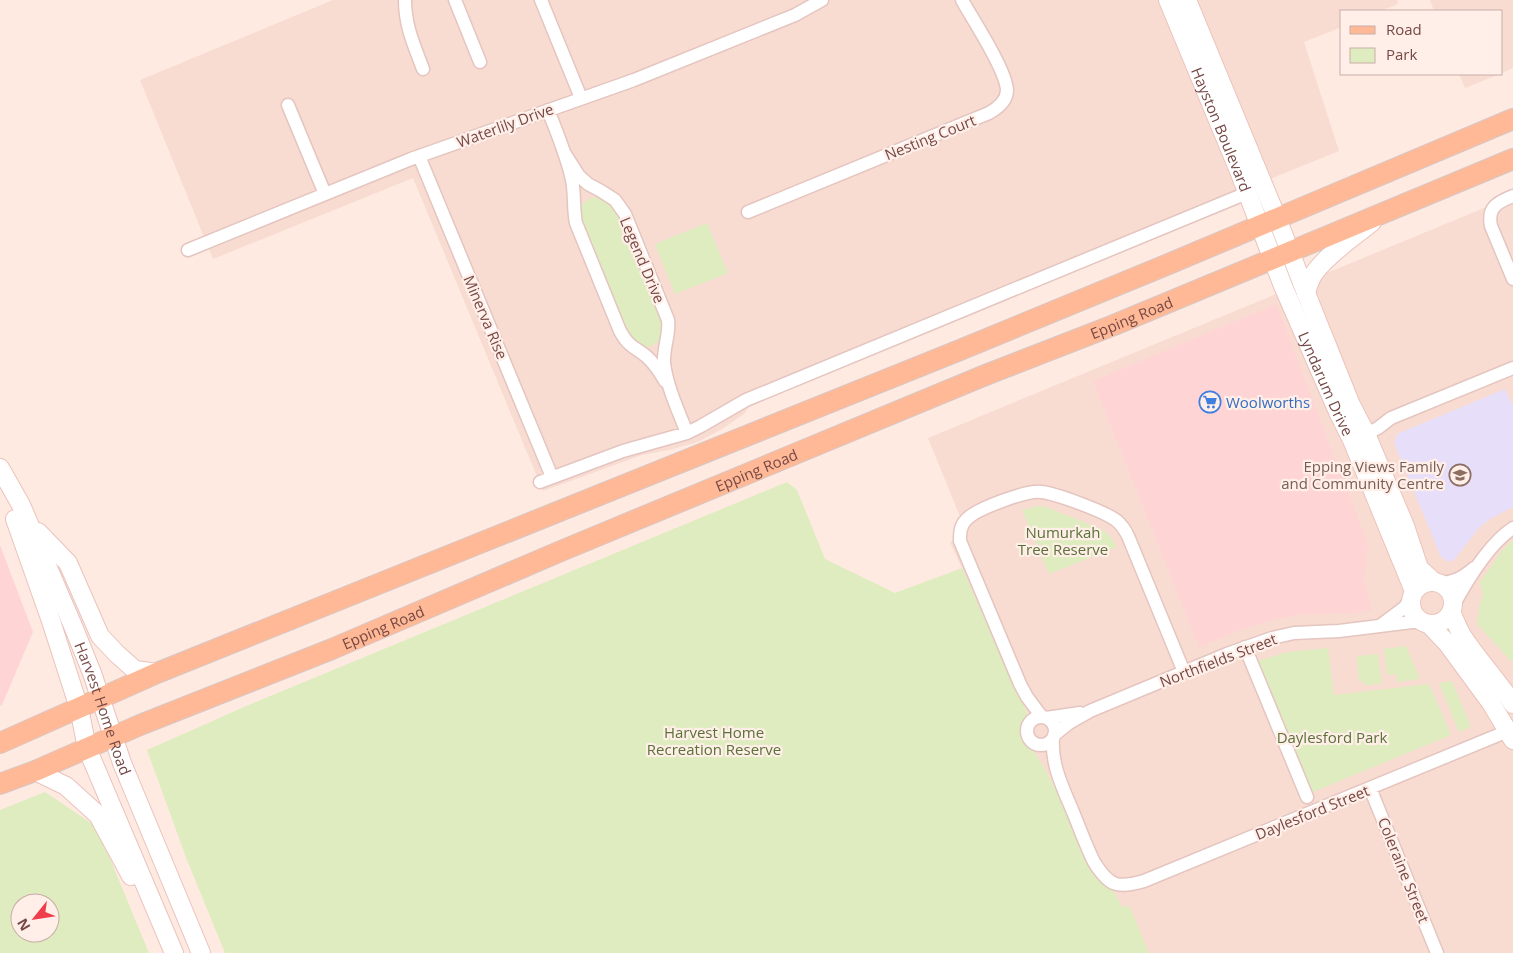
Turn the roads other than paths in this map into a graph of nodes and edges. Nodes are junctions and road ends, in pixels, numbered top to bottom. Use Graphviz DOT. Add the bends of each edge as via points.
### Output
graph roads {
  1 [pos="405,0"];
  2 [pos="455,0"];
  3 [pos="542,0"];
  4 [pos="822,0"];
  5 [pos="962,0"];
  6 [pos="1177,1"];
  7 [pos="480,62"];
  8 [pos="423,69"];
  9 [pos="580,98"];
  10 [pos="288,105"];
  11 [pos="548,110"];
  12 [pos="1513,119"];
  13 [pos="565,154"];
  14 [pos="419,156"];
  15 [pos="1513,159"];
  16 [pos="1263,186"];
  17 [pos="602,191"];
  18 [pos="1247,193"];
  19 [pos="325,194"];
  20 [pos="1513,196"];
  21 [pos="574,204"];
  22 [pos="748,212"];
  23 [pos="1384,212"];
  24 [pos="1268,222"];
  25 [pos="188,250"];
  26 [pos="1290,252"];
  27 [pos="1272,259"];
  28 [pos="1513,279"];
  29 [pos="1306,294"];
  30 [pos="666,337"];
  31 [pos="635,349"];
  32 [pos="1513,368"];
  33 [pos="671,391"];
  34 [pos="687,433"];
  35 [pos="1357,433"];
  36 [pos="0,468"];
  37 [pos="0,476"];
  38 [pos="552,478"];
  39 [pos="540,482"];
  40 [pos="29,523"];
  41 [pos="1513,528"];
  42 [pos="1481,561"];
  43 [pos="1436,582"];
  44 [pos="1413,593"];
  45 [pos="1452,610"];
  46 [pos="1426,623"];
  47 [pos="1381,625"];
  48 [pos="1245,647"];
  49 [pos="1184,672"];
  50 [pos="157,673"];
  51 [pos="1020,684"];
  52 [pos="101,698"];
  53 [pos="1513,704"];
  54 [pos="79,708"];
  55 [pos="1090,711"];
  56 [pos="1044,718"];
  57 [pos="1030,722"];
  58 [pos="1510,735"];
  59 [pos="114,736"];
  60 [pos="1053,737"];
  61 [pos="0,743"];
  62 [pos="1037,744"];
  63 [pos="87,748"];
  64 [pos="35,771"];
  65 [pos="1060,780"];
  66 [pos="0,784"];
  67 [pos="1370,788"];
  68 [pos="1307,797"];
  69 [pos="174,953"];
  70 [pos="202,953"];
  71 [pos="1437,953"];
  1 -- 8 [label="street" via="407,27"];
  2 -- 7 [label="street"];
  3 -- 9 [label="street"];
  4 -- 9 [label="street, Waterlily Drive" via="795,15 634,80"];
  5 -- 22 [label="street, Nesting Court" via="1005,80 1007,91 997,109"];
  6 -- 16 [label="street, Hayston Boulevard"];
  6 -- 18 [label="street, Hayston Boulevard"];
  9 -- 11 [label="street, Waterlily Drive"];
  10 -- 19 [label="street"];
  11 -- 13 [label="street, Legend Drive"];
  11 -- 14 [label="street, Waterlily Drive"];
  12 -- 24 [label="main road"];
  13 -- 17 [label="street, Legend Drive" via="578,176"];
  13 -- 21 [label="street, Legend Drive"];
  14 -- 19 [label="street, Waterlily Drive"];
  14 -- 38 [label="street, Minerva Rise"];
  15 -- 23 [label="main road, Epping Road"];
  16 -- 18 [label="street"];
  16 -- 24 [label="street, Hayston Boulevard"];
  17 -- 21 [label="street" via="588,192"];
  17 -- 30 [label="street, Legend Drive" via="615,200 624,214 666,315"];
  18 -- 24 [label="street, Hayston Boulevard"];
  18 -- 34 [label="street" via="746,400"];
  19 -- 25 [label="street, Waterlily Drive"];
  20 -- 28 [label="street" via="1498,204 1490,216"];
  21 -- 31 [label="street, Legend Drive" via="576,223 620,331"];
  23 -- 26 [label="main road, Epping Road"];
  23 -- 29 [label="street" via="1315,271"];
  24 -- 26 [label="street, Hayston Boulevard"];
  24 -- 27 [label="street, Hayston Boulevard"];
  24 -- 50 [label="main road"];
  26 -- 27 [label="main road, Epping Road"];
  26 -- 29 [label="street, Lyndarum Drive"];
  27 -- 35 [label="street, Lyndarum Drive" via="1338,412"];
  27 -- 59 [label="main road, Epping Road" via="874,421 332,649"];
  29 -- 35 [label="street, Lyndarum Drive" via="1351,405"];
  30 -- 31 [label="street" via="658,347 649,351"];
  30 -- 33 [label="street, Legend Drive" via="664,364"];
  31 -- 33 [label="street, Legend Drive" via="657,368"];
  32 -- 35 [label="street" via="1391,418 1376,420"];
  33 -- 34 [label="street, Legend Drive"];
  34 -- 38 [label="street" via="623,451"];
  35 -- 43 [label="street, Lyndarum Drive" via="1405,526 1419,568"];
  35 -- 44 [label="street, Lyndarum Drive"];
  36 -- 40 [label="street, Harvest Home Road"];
  37 -- 54 [label="street, Harvest Home Road"];
  38 -- 39 [label="street"];
  40 -- 50 [label="street" via="68,563 100,636 135,670"];
  40 -- 52 [label="street, Harvest Home Road"];
  41 -- 42 [label="street"];
  42 -- 43 [label="street" via="1451,582"];
  42 -- 45 [label="street"];
  43 -- 44 [label="street" via="1422,584"];
  43 -- 45 [label="street" via="1451,593"];
  44 -- 46 [label="street" via="1412,610"];
  44 -- 47 [label="street" via="1405,606"];
  45 -- 46 [label="street" via="1442,621"];
  45 -- 53 [label="street" via="1462,635"];
  46 -- 47 [label="street, Northfields Street"];
  46 -- 58 [label="street" via="1447,642"];
  47 -- 48 [label="street, Northfields Street" via="1294,633"];
  48 -- 49 [label="street, Northfields Street"];
  48 -- 68 [label="street"];
  49 -- 51 [label="street" via="1128,536 1120,524 1104,513 1047,493 1029,492 972,514 964,522 960,535 963,550"];
  49 -- 55 [label="street, Northfields Street"];
  50 -- 52 [label="main road"];
  51 -- 56 [label="street"];
  51 -- 57 [label="street"];
  52 -- 54 [label="main road"];
  52 -- 59 [label="street, Harvest Home Road"];
  54 -- 61 [label="main road"];
  54 -- 63 [label="street, Harvest Home Road"];
  55 -- 56 [label="street, Northfields Street"];
  55 -- 60 [label="street, Northfields Street"];
  56 -- 57 [label="street"];
  56 -- 60 [label="street" via="1054,727"];
  57 -- 62 [label="street" via="1028,736"];
  58 -- 67 [label="street, Daylesford Street"];
  59 -- 63 [label="main road, Epping Road"];
  59 -- 70 [label="street, Harvest Home Road" via="122,763"];
  60 -- 62 [label="street" via="1046,744"];
  60 -- 65 [label="street" via="1053,757"];
  62 -- 65 [label="street"];
  63 -- 64 [label="main road, Epping Road"];
  63 -- 69 [label="street, Harvest Home Road"];
  64 -- 66 [label="main road, Epping Road"];
  64 -- 69 [label="street" via="66,786 98,815"];
  65 -- 67 [label="street, Daylesford Street" via="1094,862 1105,878 1126,886"];
  67 -- 71 [label="street, Coleraine Street"];
}
